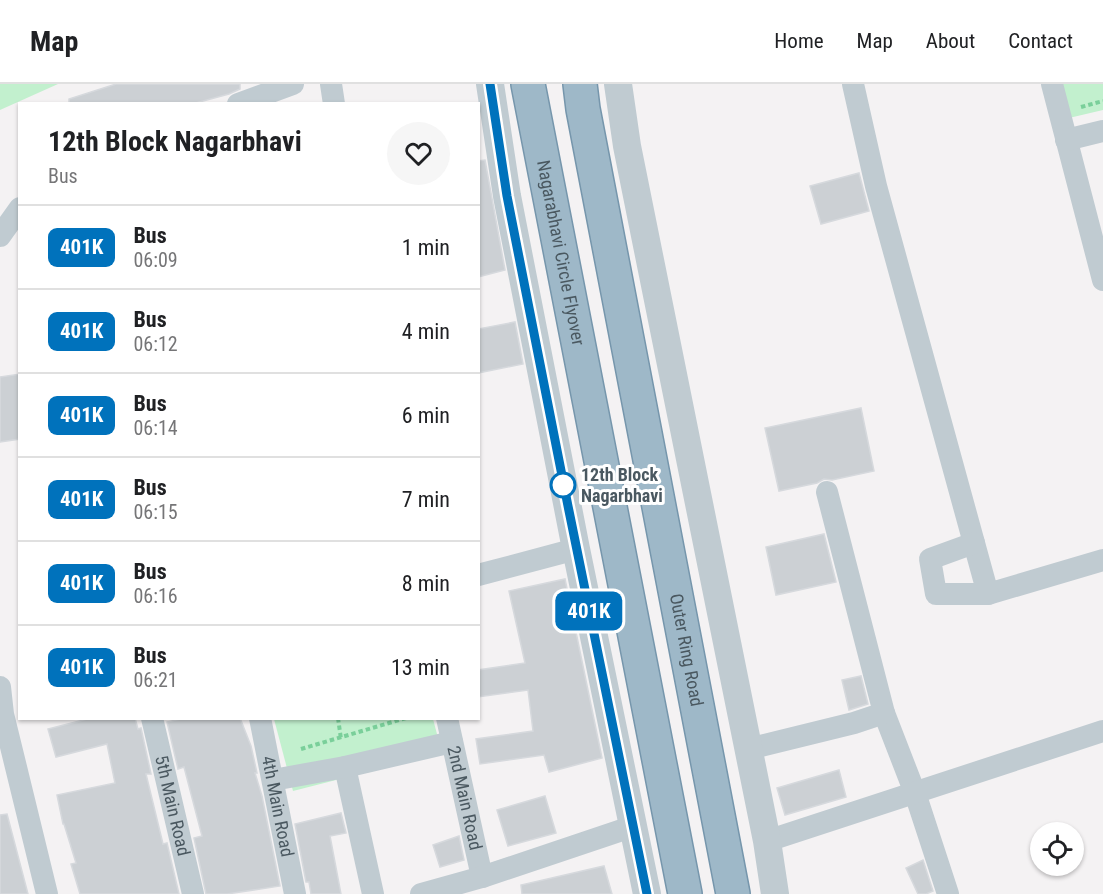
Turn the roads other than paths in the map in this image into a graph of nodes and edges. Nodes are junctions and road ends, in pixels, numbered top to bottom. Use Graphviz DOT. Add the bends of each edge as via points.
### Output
graph roads {
  1 [pos="293,84"];
  2 [pos="331,84"];
  3 [pos="490,84"];
  4 [pos="528,84"];
  5 [pos="580,84"];
  6 [pos="618,84"];
  7 [pos="853,84"];
  8 [pos="1052,84"];
  9 [pos="244,102"];
  10 [pos="334,102"];
  11 [pos="1103,131"];
  12 [pos="1066,140"];
  13 [pos="18,211"];
  14 [pos="0,236"];
  15 [pos="1103,280"];
  16 [pos="827,492"];
  17 [pos="974,543"];
  18 [pos="576,549"];
  19 [pos="1103,560"];
  20 [pos="480,574"];
  21 [pos="988,594"];
  22 [pos="0,687"];
  23 [pos="11,712"];
  24 [pos="884,713"];
  25 [pos="152,720"];
  26 [pos="260,720"];
  27 [pos="447,720"];
  28 [pos="1103,731"];
  29 [pos="452,742"];
  30 [pos="748,749"];
  31 [pos="345,767"];
  32 [pos="273,780"];
  33 [pos="915,793"];
  34 [pos="634,826"];
  35 [pos="767,841"];
  36 [pos="482,878"];
  37 [pos="47,894"];
  38 [pos="193,894"];
  39 [pos="295,894"];
  40 [pos="373,894"];
  41 [pos="421,894"];
  42 [pos="647,894"];
  43 [pos="685,894"];
  44 [pos="733,894"];
  45 [pos="775,894"];
  46 [pos="948,894"];
  1 -- 9 [label="street"];
  2 -- 10 [label="street"];
  3 -- 18 [label="street" via="507,196"];
  4 -- 43 [label="highway, Nagarabhavi Circle Flyover"];
  5 -- 44 [label="highway, Outer Ring Road"];
  6 -- 30 [label="street" via="629,158"];
  7 -- 17 [label="street" via="876,186"];
  8 -- 12 [label="street"];
  11 -- 12 [label="street"];
  12 -- 15 [label="street"];
  13 -- 14 [label="street"];
  16 -- 24 [label="street"];
  17 -- 21 [label="street"];
  17 -- 21 [label="street" via="930,560 936,594"];
  18 -- 20 [label="street"];
  18 -- 34 [label="street"];
  19 -- 21 [label="street"];
  22 -- 23 [label="street"];
  23 -- 37 [label="street"];
  24 -- 30 [label="street"];
  24 -- 33 [label="street"];
  25 -- 38 [label="street, 5th Main Road"];
  26 -- 32 [label="street, 4th Main Road"];
  27 -- 29 [label="street, 2nd Main Road"];
  28 -- 33 [label="street"];
  29 -- 31 [label="street"];
  29 -- 36 [label="street, 2nd Main Road"];
  30 -- 35 [label="street"];
  31 -- 32 [label="street"];
  31 -- 40 [label="street"];
  32 -- 39 [label="street, 4th Main Road"];
  33 -- 35 [label="street"];
  33 -- 46 [label="street"];
  34 -- 36 [label="street"];
  34 -- 42 [label="street"];
  35 -- 45 [label="street"];
  36 -- 41 [label="street"];
}
